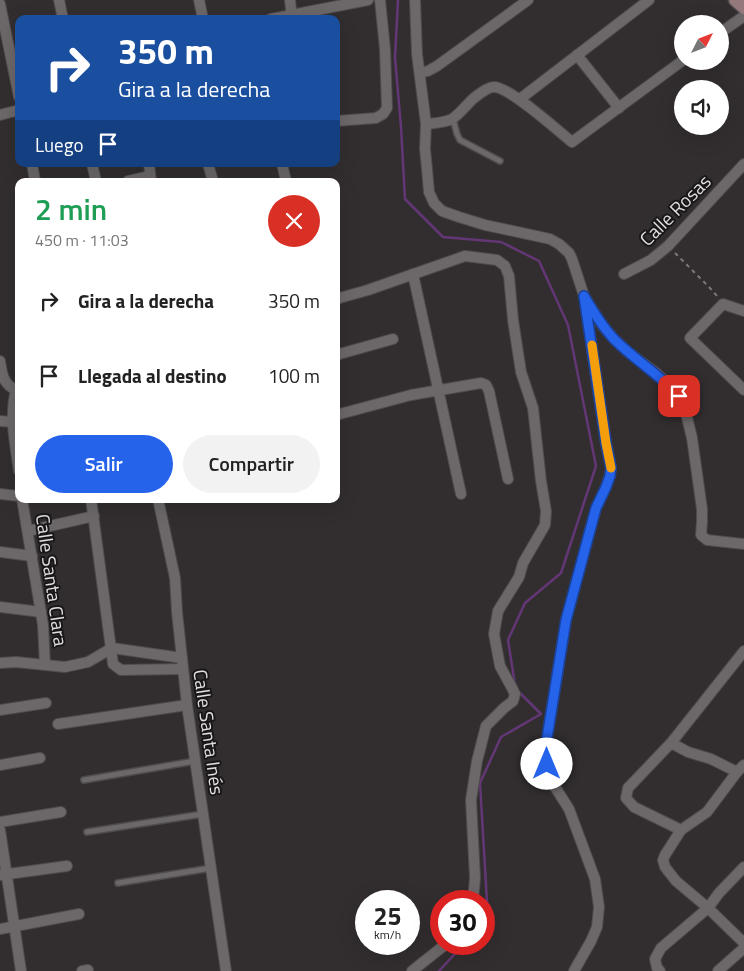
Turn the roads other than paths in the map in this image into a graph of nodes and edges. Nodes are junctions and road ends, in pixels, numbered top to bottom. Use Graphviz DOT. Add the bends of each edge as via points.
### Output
graph roads {
  1 [pos="58,0"];
  2 [pos="199,0"];
  3 [pos="290,0"];
  4 [pos="368,0"];
  5 [pos="380,0"];
  6 [pos="415,0"];
  7 [pos="528,0"];
  8 [pos="650,0"];
  9 [pos="735,0"];
  10 [pos="0,4"];
  11 [pos="744,8"];
  12 [pos="62,15"];
  13 [pos="202,15"];
  14 [pos="291,15"];
  15 [pos="300,15"];
  16 [pos="744,16"];
  17 [pos="729,27"];
  18 [pos="577,55"];
  19 [pos="674,67"];
  20 [pos="420,73"];
  21 [pos="15,77"];
  22 [pos="520,99"];
  23 [pos="619,108"];
  24 [pos="15,111"];
  25 [pos="0,115"];
  26 [pos="453,118"];
  27 [pos="340,121"];
  28 [pos="426,124"];
  29 [pos="500,161"];
  30 [pos="744,164"];
  31 [pos="413,274"];
  32 [pos="624,274"];
  33 [pos="584,296"];
  34 [pos="340,298"];
  35 [pos="744,311"];
  36 [pos="393,339"];
  37 [pos="340,354"];
  38 [pos="0,367"];
  39 [pos="15,389"];
  40 [pos="438,390"];
  41 [pos="744,390"];
  42 [pos="15,397"];
  43 [pos="340,414"];
  44 [pos="0,421"];
  45 [pos="13,422"];
  46 [pos="15,438"];
  47 [pos="508,478"];
  48 [pos="0,494"];
  49 [pos="461,494"];
  50 [pos="15,496"];
  51 [pos="23,503"];
  52 [pos="92,503"];
  53 [pos="159,503"];
  54 [pos="94,516"];
  55 [pos="28,531"];
  56 [pos="744,544"];
  57 [pos="0,552"];
  58 [pos="32,556"];
  59 [pos="0,607"];
  60 [pos="41,612"];
  61 [pos="112,648"];
  62 [pos="744,651"];
  63 [pos="182,658"];
  64 [pos="0,663"];
  65 [pos="46,665"];
  66 [pos="183,669"];
  67 [pos="46,703"];
  68 [pos="187,705"];
  69 [pos="0,710"];
  70 [pos="58,724"];
  71 [pos="671,743"];
  72 [pos="40,758"];
  73 [pos="195,761"];
  74 [pos="0,765"];
  75 [pos="741,769"];
  76 [pos="84,780"];
  77 [pos="61,812"];
  78 [pos="203,814"];
  79 [pos="0,822"];
  80 [pos="0,830"];
  81 [pos="681,830"];
  82 [pos="87,832"];
  83 [pos="67,866"];
  84 [pos="744,867"];
  85 [pos="211,868"];
  86 [pos="3,875"];
  87 [pos="118,883"];
  88 [pos="474,890"];
  89 [pos="708,908"];
  90 [pos="79,914"];
  91 [pos="15,926"];
  92 [pos="0,928"];
  93 [pos="744,942"];
  94 [pos="744,948"];
  95 [pos="432,955"];
  96 [pos="21,971"];
  97 [pos="226,971"];
  98 [pos="412,971"];
  99 [pos="574,971"];
  100 [pos="660,971"];
  101 [pos="718,971"];
  1 -- 12 [label="street"];
  2 -- 13 [label="street"];
  3 -- 14 [label="street"];
  4 -- 15 [label="street"];
  5 -- 27 [label="street" via="387,108 376,118"];
  6 -- 20 [label="street"];
  7 -- 20 [label="street" via="437,66"];
  8 -- 18 [label="street"];
  9 -- 11 [label="main road"];
  10 -- 21 [label="street"];
  16 -- 17 [label="street"];
  18 -- 22 [label="street"];
  18 -- 23 [label="street"];
  19 -- 23 [label="street"];
  20 -- 28 [label="street"];
  22 -- 23 [label="street" via="572,142"];
  22 -- 26 [label="street" via="494,87 476,96"];
  24 -- 25 [label="street"];
  26 -- 28 [label="street"];
  26 -- 29 [label="lane" via="460,140"];
  28 -- 33 [label="street" via="426,169 434,203 442,211 459,217 559,244 572,259"];
  30 -- 32 [label="street, Calle Rosas" via="668,246 651,260"];
  31 -- 34 [label="street"];
  31 -- 40 [label="street"];
  31 -- 88 [label="street" via="465,256 497,260 505,266 521,372 533,408 546,511 544,525 498,611 494,634 500,666 515,694 513,701 486,726 477,761 471,800"];
  33 -- 56 [label="street" via="614,339 679,396 692,438 702,509 701,535 707,540"];
  33 -- 99 [label="street" via="611,468 596,508 566,620 547,738 547,764 579,835 594,879 599,907 598,927"];
  35 -- 41 [label="street" via="723,304 690,338"];
  36 -- 37 [label="street"];
  38 -- 39 [label="street" via="5,382"];
  40 -- 43 [label="street"];
  40 -- 47 [label="street" via="481,383 486,385"];
  40 -- 49 [label="street"];
  42 -- 45 [label="street"];
  44 -- 45 [label="street"];
  45 -- 46 [label="street"];
  48 -- 50 [label="street"];
  51 -- 55 [label="street, Calle Santa Clara"];
  52 -- 54 [label="street"];
  53 -- 63 [label="street, Calle Santa Inés" via="175,578"];
  54 -- 55 [label="street"];
  54 -- 61 [label="street"];
  55 -- 58 [label="street, Calle Santa Clara"];
  57 -- 58 [label="street"];
  58 -- 60 [label="street, Calle Santa Clara"];
  59 -- 60 [label="street"];
  60 -- 65 [label="street, Calle Santa Clara"];
  61 -- 63 [label="street"];
  61 -- 65 [label="street" via="88,662 65,667"];
  61 -- 66 [label="street" via="113,664 121,670"];
  62 -- 71 [label="street"];
  63 -- 66 [label="street, Calle Santa Inés"];
  64 -- 65 [label="street"];
  66 -- 68 [label="street, Calle Santa Inés"];
  67 -- 69 [label="street"];
  68 -- 70 [label="street"];
  68 -- 73 [label="street, Calle Santa Inés"];
  71 -- 75 [label="street" via="688,752"];
  71 -- 81 [label="street" via="628,788 626,798 634,807"];
  72 -- 74 [label="street"];
  73 -- 76 [label="lane"];
  73 -- 78 [label="street, Calle Santa Inés"];
  75 -- 81 [label="street" via="707,812"];
  77 -- 79 [label="street"];
  78 -- 82 [label="lane"];
  78 -- 85 [label="street, Calle Santa Inés"];
  80 -- 86 [label="street"];
  81 -- 89 [label="street" via="665,855 665,867 676,881"];
  83 -- 86 [label="street"];
  84 -- 89 [label="street"];
  85 -- 87 [label="lane"];
  85 -- 97 [label="street, Calle Santa Inés"];
  86 -- 91 [label="street"];
  89 -- 93 [label="street"];
  89 -- 100 [label="street" via="661,948 655,959"];
  90 -- 91 [label="street"];
  91 -- 92 [label="street"];
  91 -- 96 [label="street"];
  94 -- 101 [label="street"];
  95 -- 98 [label="street"];
}
